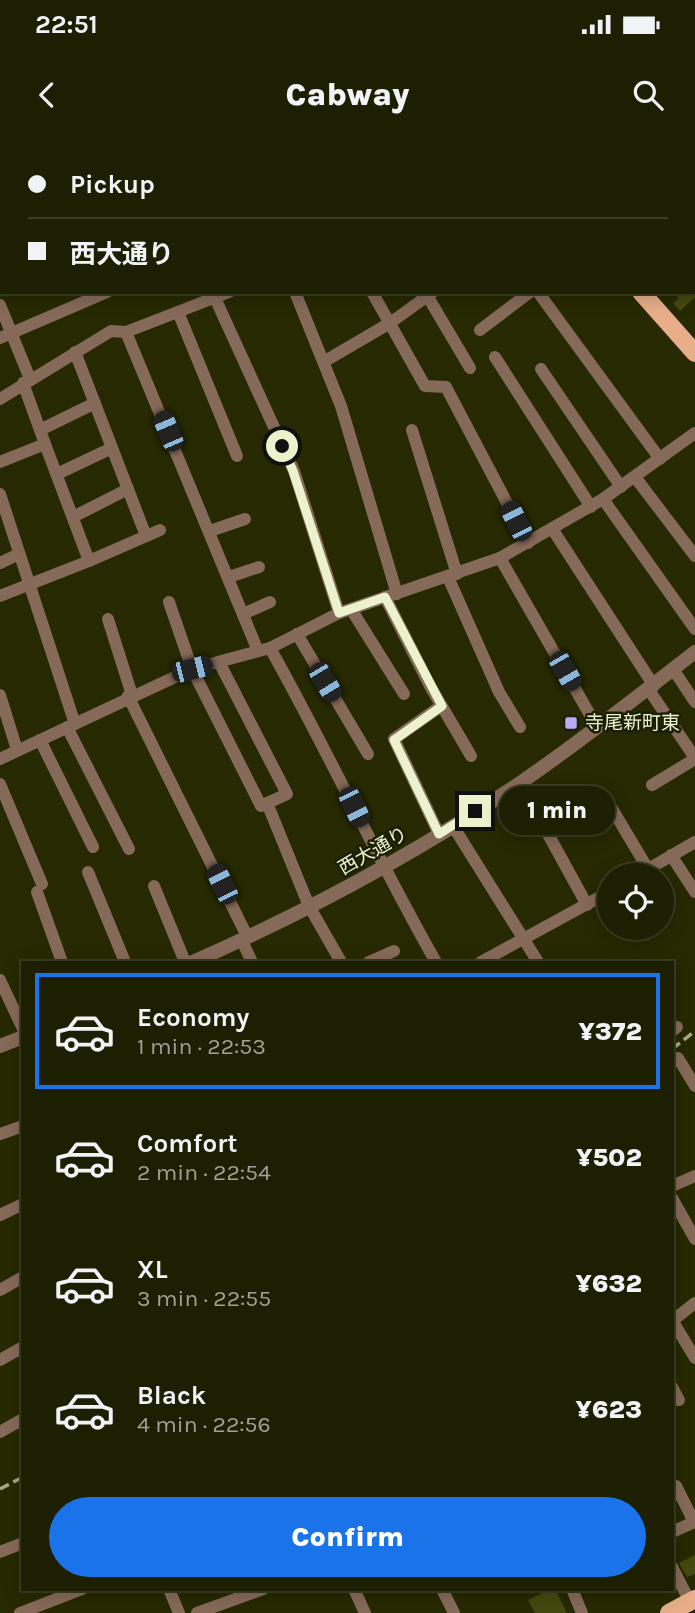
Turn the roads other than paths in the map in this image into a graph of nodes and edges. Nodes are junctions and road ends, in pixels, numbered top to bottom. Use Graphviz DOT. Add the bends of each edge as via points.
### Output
graph roads {
  1 [pos="102,294"];
  2 [pos="196,294"];
  3 [pos="225,294"];
  4 [pos="296,294"];
  5 [pos="373,294"];
  6 [pos="429,294"];
  7 [pos="527,294"];
  8 [pos="539,294"];
  9 [pos="643,294"];
  10 [pos="215,299"];
  11 [pos="0,305"];
  12 [pos="200,305"];
  13 [pos="178,312"];
  14 [pos="390,323"];
  15 [pos="480,330"];
  16 [pos="126,332"];
  17 [pos="5,335"];
  18 [pos="75,352"];
  19 [pos="695,353"];
  20 [pos="495,357"];
  21 [pos="325,361"];
  22 [pos="470,368"];
  23 [pos="541,369"];
  24 [pos="27,381"];
  25 [pos="0,399"];
  26 [pos="95,403"];
  27 [pos="40,430"];
  28 [pos="412,430"];
  29 [pos="695,433"];
  30 [pos="45,443"];
  31 [pos="112,448"];
  32 [pos="237,456"];
  33 [pos="660,459"];
  34 [pos="0,461"];
  35 [pos="57,474"];
  36 [pos="635,477"];
  37 [pos="621,487"];
  38 [pos="128,489"];
  39 [pos="0,494"];
  40 [pos="603,499"];
  41 [pos="591,507"];
  42 [pos="73,517"];
  43 [pos="244,519"];
  44 [pos="4,523"];
  45 [pos="160,530"];
  46 [pos="553,530"];
  47 [pos="210,531"];
  48 [pos="146,536"];
  49 [pos="528,543"];
  50 [pos="19,554"];
  51 [pos="695,556"];
  52 [pos="500,558"];
  53 [pos="89,561"];
  54 [pos="0,563"];
  55 [pos="259,567"];
  56 [pos="453,575"];
  57 [pos="229,577"];
  58 [pos="30,584"];
  59 [pos="0,596"];
  60 [pos="391,596"];
  61 [pos="169,602"];
  62 [pos="270,602"];
  63 [pos="345,611"];
  64 [pos="243,614"];
  65 [pos="108,619"];
  66 [pos="695,629"];
  67 [pos="297,634"];
  68 [pos="264,650"];
  69 [pos="695,652"];
  70 [pos="219,662"];
  71 [pos="192,669"];
  72 [pos="673,669"];
  73 [pos="651,688"];
  74 [pos="404,694"];
  75 [pos="0,695"];
  76 [pos="130,696"];
  77 [pos="695,702"];
  78 [pos="442,706"];
  79 [pos="71,726"];
  80 [pos="520,727"];
  81 [pos="597,727"];
  82 [pos="40,740"];
  83 [pos="18,750"];
  84 [pos="368,754"];
  85 [pos="471,756"];
  86 [pos="0,759"];
  87 [pos="695,759"];
  88 [pos="520,783"];
  89 [pos="0,784"];
  90 [pos="652,785"];
  91 [pos="267,803"];
  92 [pos="611,807"];
  93 [pos="453,825"];
  94 [pos="439,834"];
  95 [pos="695,842"];
  96 [pos="93,847"];
  97 [pos="129,849"];
  98 [pos="671,855"];
  99 [pos="639,863"];
  100 [pos="658,863"];
  101 [pos="382,868"];
  102 [pos="88,872"];
  103 [pos="154,886"];
  104 [pos="695,892"];
  105 [pos="597,899"];
  106 [pos="587,905"];
  107 [pos="309,906"];
  108 [pos="245,938"];
  109 [pos="522,938"];
  110 [pos="394,951"];
  111 [pos="62,961"];
  112 [pos="125,961"];
  113 [pos="192,961"];
  114 [pos="195,961"];
  115 [pos="252,961"];
  116 [pos="340,961"];
  117 [pos="371,961"];
  118 [pos="435,961"];
  119 [pos="483,961"];
  120 [pos="537,961"];
  121 [pos="0,980"];
  122 [pos="21,1025"];
  123 [pos="21,1038"];
  124 [pos="0,1046"];
  125 [pos="678,1058"];
  126 [pos="695,1086"];
  127 [pos="21,1127"];
  128 [pos="0,1134"];
  129 [pos="695,1176"];
  130 [pos="674,1185"];
  131 [pos="674,1201"];
  132 [pos="21,1205"];
  133 [pos="0,1215"];
  134 [pos="694,1236"];
  135 [pos="21,1278"];
  136 [pos="0,1290"];
  137 [pos="695,1303"];
  138 [pos="674,1319"];
  139 [pos="674,1323"];
  140 [pos="21,1349"];
  141 [pos="695,1358"];
  142 [pos="0,1360"];
  143 [pos="674,1391"];
  144 [pos="679,1400"];
  145 [pos="21,1420"];
  146 [pos="0,1432"];
  147 [pos="676,1486"];
  148 [pos="674,1531"];
  149 [pos="21,1544"];
  150 [pos="0,1552"];
  151 [pos="674,1570"];
  152 [pos="77,1591"];
  153 [pos="170,1591"];
  154 [pos="258,1591"];
  155 [pos="355,1591"];
  156 [pos="443,1591"];
  157 [pos="573,1591"];
  158 [pos="692,1601"];
  159 [pos="20,1613"];
  160 [pos="179,1613"];
  161 [pos="197,1613"];
  162 [pos="365,1613"];
  163 [pos="454,1613"];
  164 [pos="582,1613"];
  165 [pos="668,1613"];
  1 -- 17 [label="street"];
  2 -- 12 [label="street"];
  3 -- 10 [label="street"];
  4 -- 21 [label="street"];
  5 -- 14 [label="street"];
  6 -- 14 [label="street"];
  6 -- 22 [label="street"];
  7 -- 15 [label="street"];
  8 -- 33 [label="street"];
  9 -- 19 [label="main road"];
  10 -- 12 [label="street"];
  10 -- 63 [label="street" via="293,471"];
  11 -- 17 [label="street"];
  12 -- 13 [label="street"];
  13 -- 16 [label="street"];
  13 -- 32 [label="street"];
  14 -- 21 [label="street"];
  14 -- 49 [label="street" via="425,386 446,387"];
  16 -- 18 [label="street" via="111,331"];
  16 -- 47 [label="street"];
  17 -- 24 [label="street"];
  18 -- 24 [label="street"];
  18 -- 26 [label="street"];
  20 -- 41 [label="street"];
  21 -- 60 [label="street" via="364,478"];
  23 -- 37 [label="street"];
  24 -- 25 [label="street"];
  24 -- 27 [label="street"];
  26 -- 27 [label="street"];
  26 -- 31 [label="street"];
  27 -- 30 [label="street"];
  28 -- 56 [label="street"];
  29 -- 33 [label="street"];
  30 -- 34 [label="street"];
  30 -- 35 [label="street"];
  31 -- 35 [label="street"];
  31 -- 38 [label="street"];
  33 -- 36 [label="street"];
  35 -- 42 [label="street"];
  36 -- 37 [label="street"];
  36 -- 51 [label="street"];
  37 -- 40 [label="street"];
  38 -- 42 [label="street"];
  38 -- 48 [label="street"];
  39 -- 44 [label="street"];
  40 -- 41 [label="street"];
  40 -- 66 [label="street"];
  41 -- 46 [label="street"];
  42 -- 53 [label="street"];
  43 -- 47 [label="street"];
  44 -- 50 [label="street"];
  45 -- 48 [label="street"];
  46 -- 49 [label="street"];
  46 -- 73 [label="street"];
  47 -- 57 [label="street"];
  48 -- 53 [label="street"];
  49 -- 52 [label="street"];
  50 -- 54 [label="street"];
  50 -- 58 [label="street"];
  52 -- 56 [label="street"];
  52 -- 81 [label="street"];
  53 -- 58 [label="street"];
  55 -- 57 [label="street"];
  56 -- 60 [label="street"];
  56 -- 80 [label="street" via="499,692"];
  57 -- 64 [label="street"];
  58 -- 59 [label="street"];
  58 -- 79 [label="street"];
  60 -- 63 [label="street"];
  60 -- 78 [label="street"];
  61 -- 71 [label="street"];
  62 -- 64 [label="street"];
  63 -- 67 [label="street"];
  63 -- 74 [label="street"];
  64 -- 68 [label="street"];
  65 -- 76 [label="street"];
  67 -- 68 [label="street"];
  67 -- 84 [label="street"];
  68 -- 70 [label="street"];
  68 -- 101 [label="street" via="319,736"];
  69 -- 72 [label="street, 西大通り"];
  70 -- 71 [label="street"];
  70 -- 91 [label="street" via="287,794"];
  71 -- 76 [label="street"];
  71 -- 91 [label="street" via="261,806"];
  72 -- 73 [label="street, 西大通り"];
  72 -- 77 [label="street"];
  73 -- 81 [label="street, 西大通り"];
  73 -- 87 [label="street"];
  75 -- 83 [label="street"];
  76 -- 79 [label="street"];
  76 -- 108 [label="street"];
  78 -- 85 [label="street"];
  78 -- 94 [label="street" via="394,740"];
  79 -- 82 [label="street"];
  79 -- 97 [label="street"];
  81 -- 88 [label="street, 西大通り"];
  82 -- 83 [label="street"];
  82 -- 96 [label="street"];
  83 -- 86 [label="street"];
  87 -- 90 [label="street"];
  88 -- 93 [label="street, 西大通り"];
  88 -- 106 [label="street"];
  89 -- 111 [label="street" via="40,888"];
  91 -- 107 [label="street"];
  92 -- 99 [label="street"];
  93 -- 94 [label="street, 西大通り"];
  93 -- 109 [label="street"];
  94 -- 101 [label="street, 西大通り"];
  95 -- 98 [label="street"];
  98 -- 100 [label="street"];
  98 -- 104 [label="street"];
  101 -- 107 [label="street, 西大通り"];
  101 -- 118 [label="street"];
  102 -- 112 [label="street"];
  103 -- 113 [label="street"];
  105 -- 106 [label="street"];
  106 -- 109 [label="street"];
  107 -- 108 [label="street, 西大通り"];
  107 -- 116 [label="street"];
  108 -- 114 [label="street, 西大通り"];
  108 -- 115 [label="street"];
  109 -- 119 [label="street"];
  109 -- 120 [label="street"];
  110 -- 117 [label="street"];
  121 -- 122 [label="street"];
  123 -- 124 [label="street"];
  125 -- 126 [label="street"];
  127 -- 128 [label="street"];
  129 -- 130 [label="street"];
  131 -- 134 [label="street"];
  132 -- 133 [label="street"];
  135 -- 136 [label="street"];
  137 -- 138 [label="street"];
  139 -- 141 [label="street"];
  140 -- 142 [label="street"];
  143 -- 144 [label="street"];
  145 -- 146 [label="street"];
  147 -- 148 [label="street" via="694,1521"];
  149 -- 150 [label="street"];
  151 -- 158 [label="street"];
  152 -- 159 [label="street"];
  153 -- 160 [label="street"];
  154 -- 161 [label="street"];
  155 -- 162 [label="street"];
  156 -- 163 [label="street"];
  157 -- 164 [label="street"];
  158 -- 165 [label="main road"];
}
